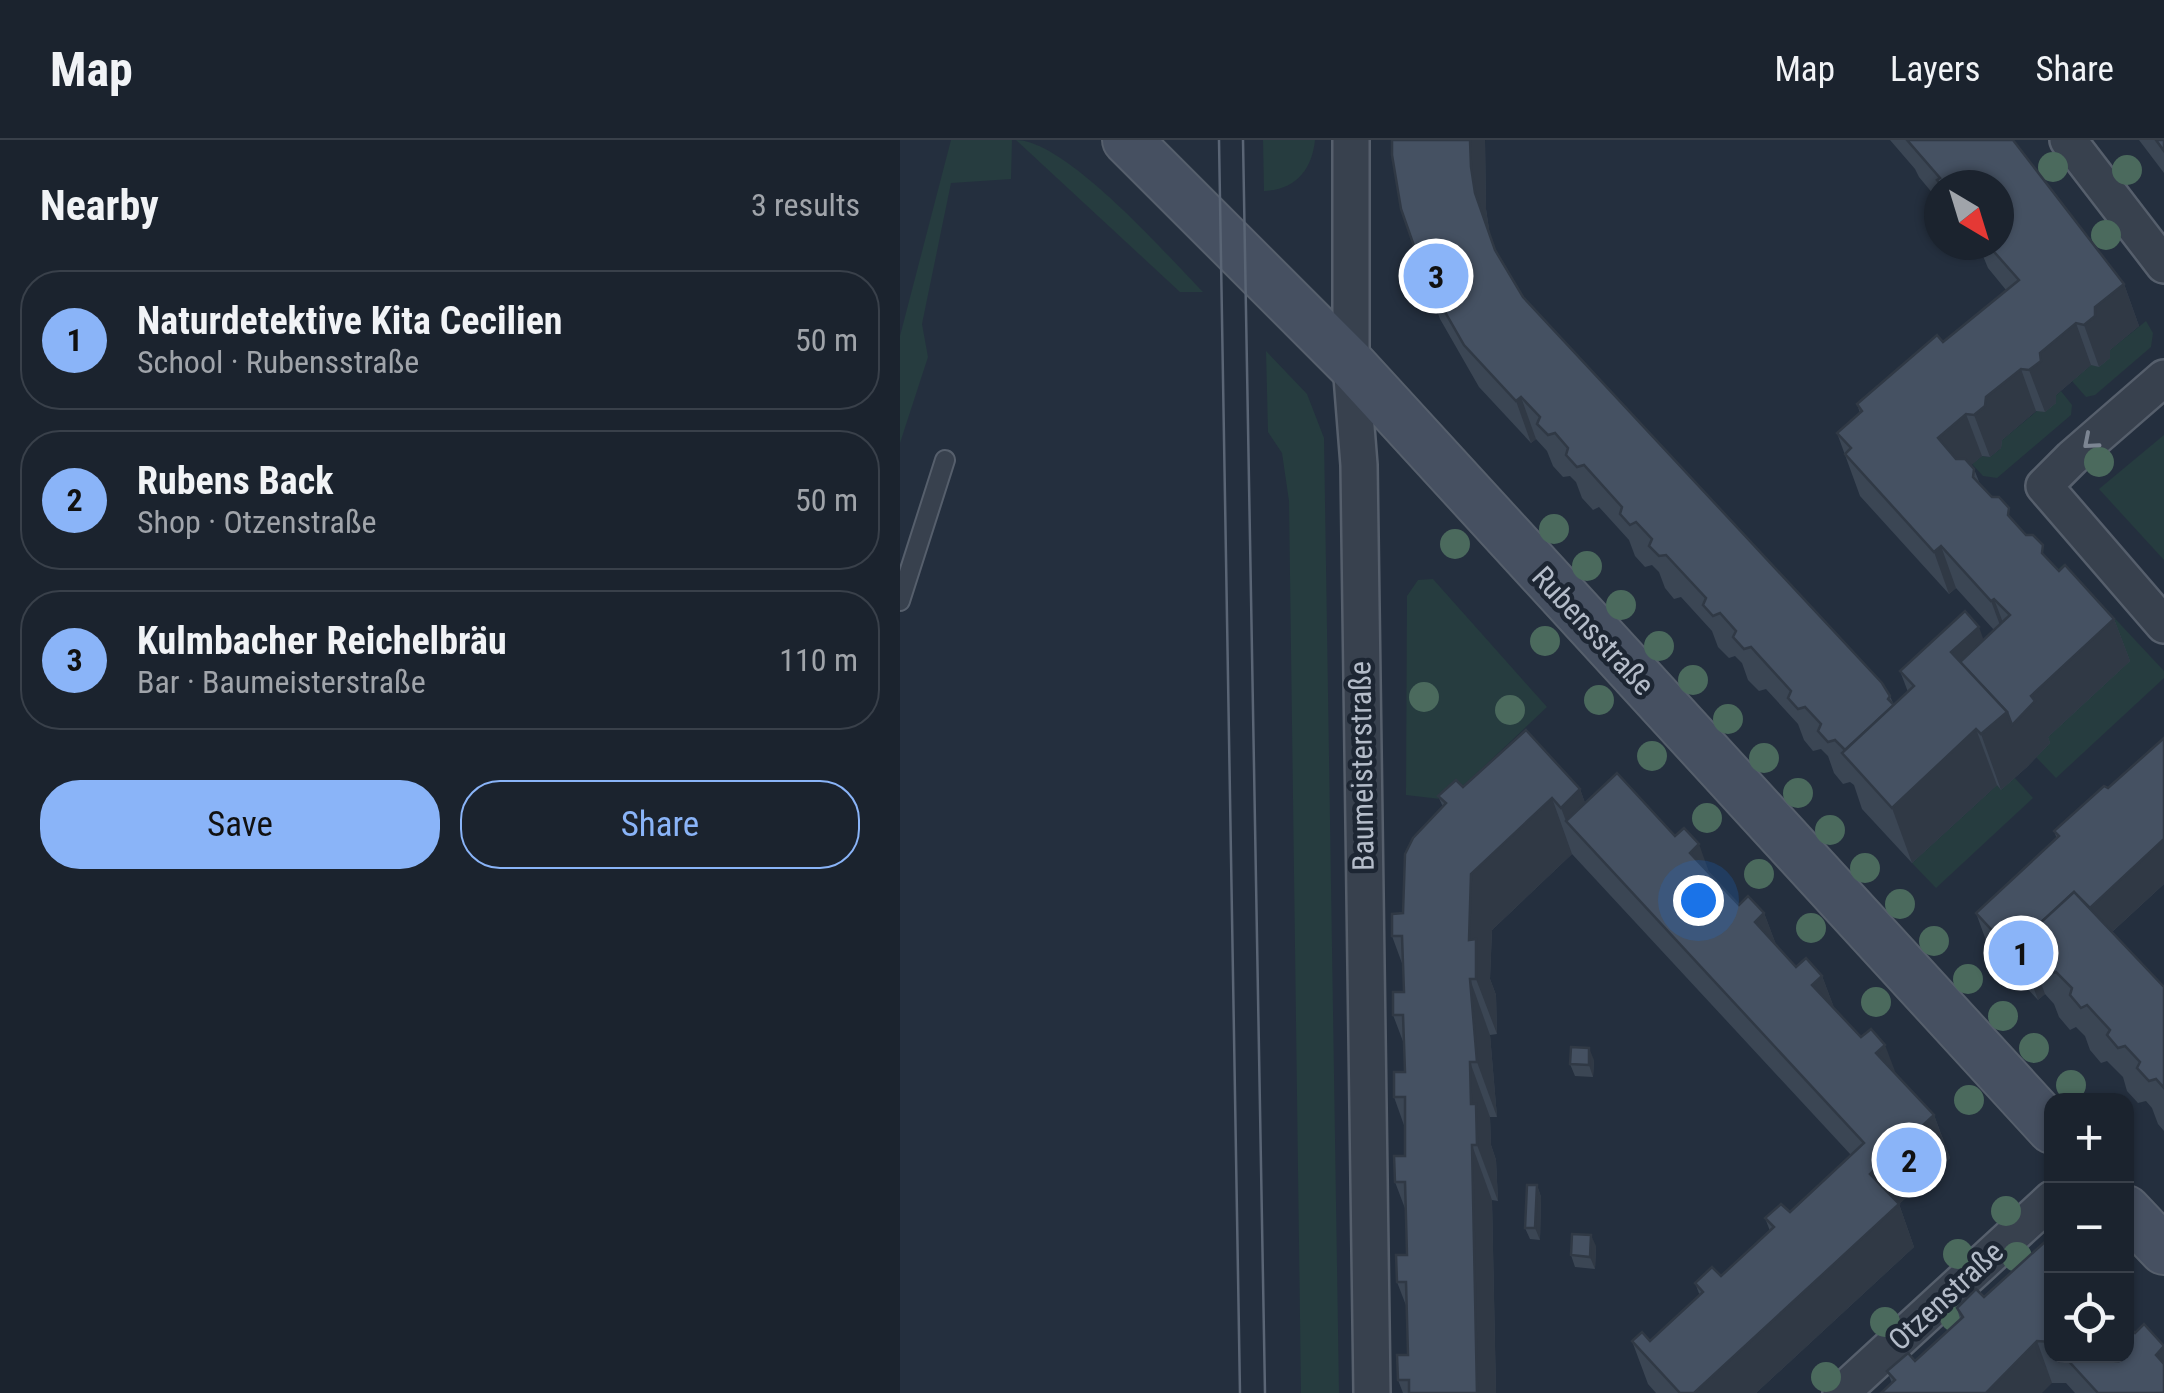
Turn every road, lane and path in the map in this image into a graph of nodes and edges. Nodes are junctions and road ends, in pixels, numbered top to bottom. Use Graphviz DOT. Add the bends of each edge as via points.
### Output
graph roads {
  1 [pos="1127,140"];
  2 [pos="1351,140"];
  3 [pos="2068,140"];
  4 [pos="2164,265"];
  5 [pos="1351,364"];
  6 [pos="2164,378"];
  7 [pos="945,460"];
  8 [pos="900,602"];
  9 [pos="2164,624"];
  10 [pos="2044,1120"];
  11 [pos="2044,1206"];
  12 [pos="2134,1218"];
  13 [pos="2164,1250"];
  14 [pos="1372,1393"];
  15 [pos="1840,1393"];
  1 -- 5 [label="street, Rubensstraße"];
  2 -- 5 [label="street, Baumeisterstraße"];
  3 -- 4 [label="street"];
  5 -- 10 [label="street, Rubensstraße"];
  5 -- 14 [label="street, Baumeisterstraße"];
  6 -- 9 [label="street, one-way" via="2044,486"];
  7 -- 8 [label="lane"];
  11 -- 15 [label="street, Otzenstraße"];
  12 -- 13 [label="street"];
}
